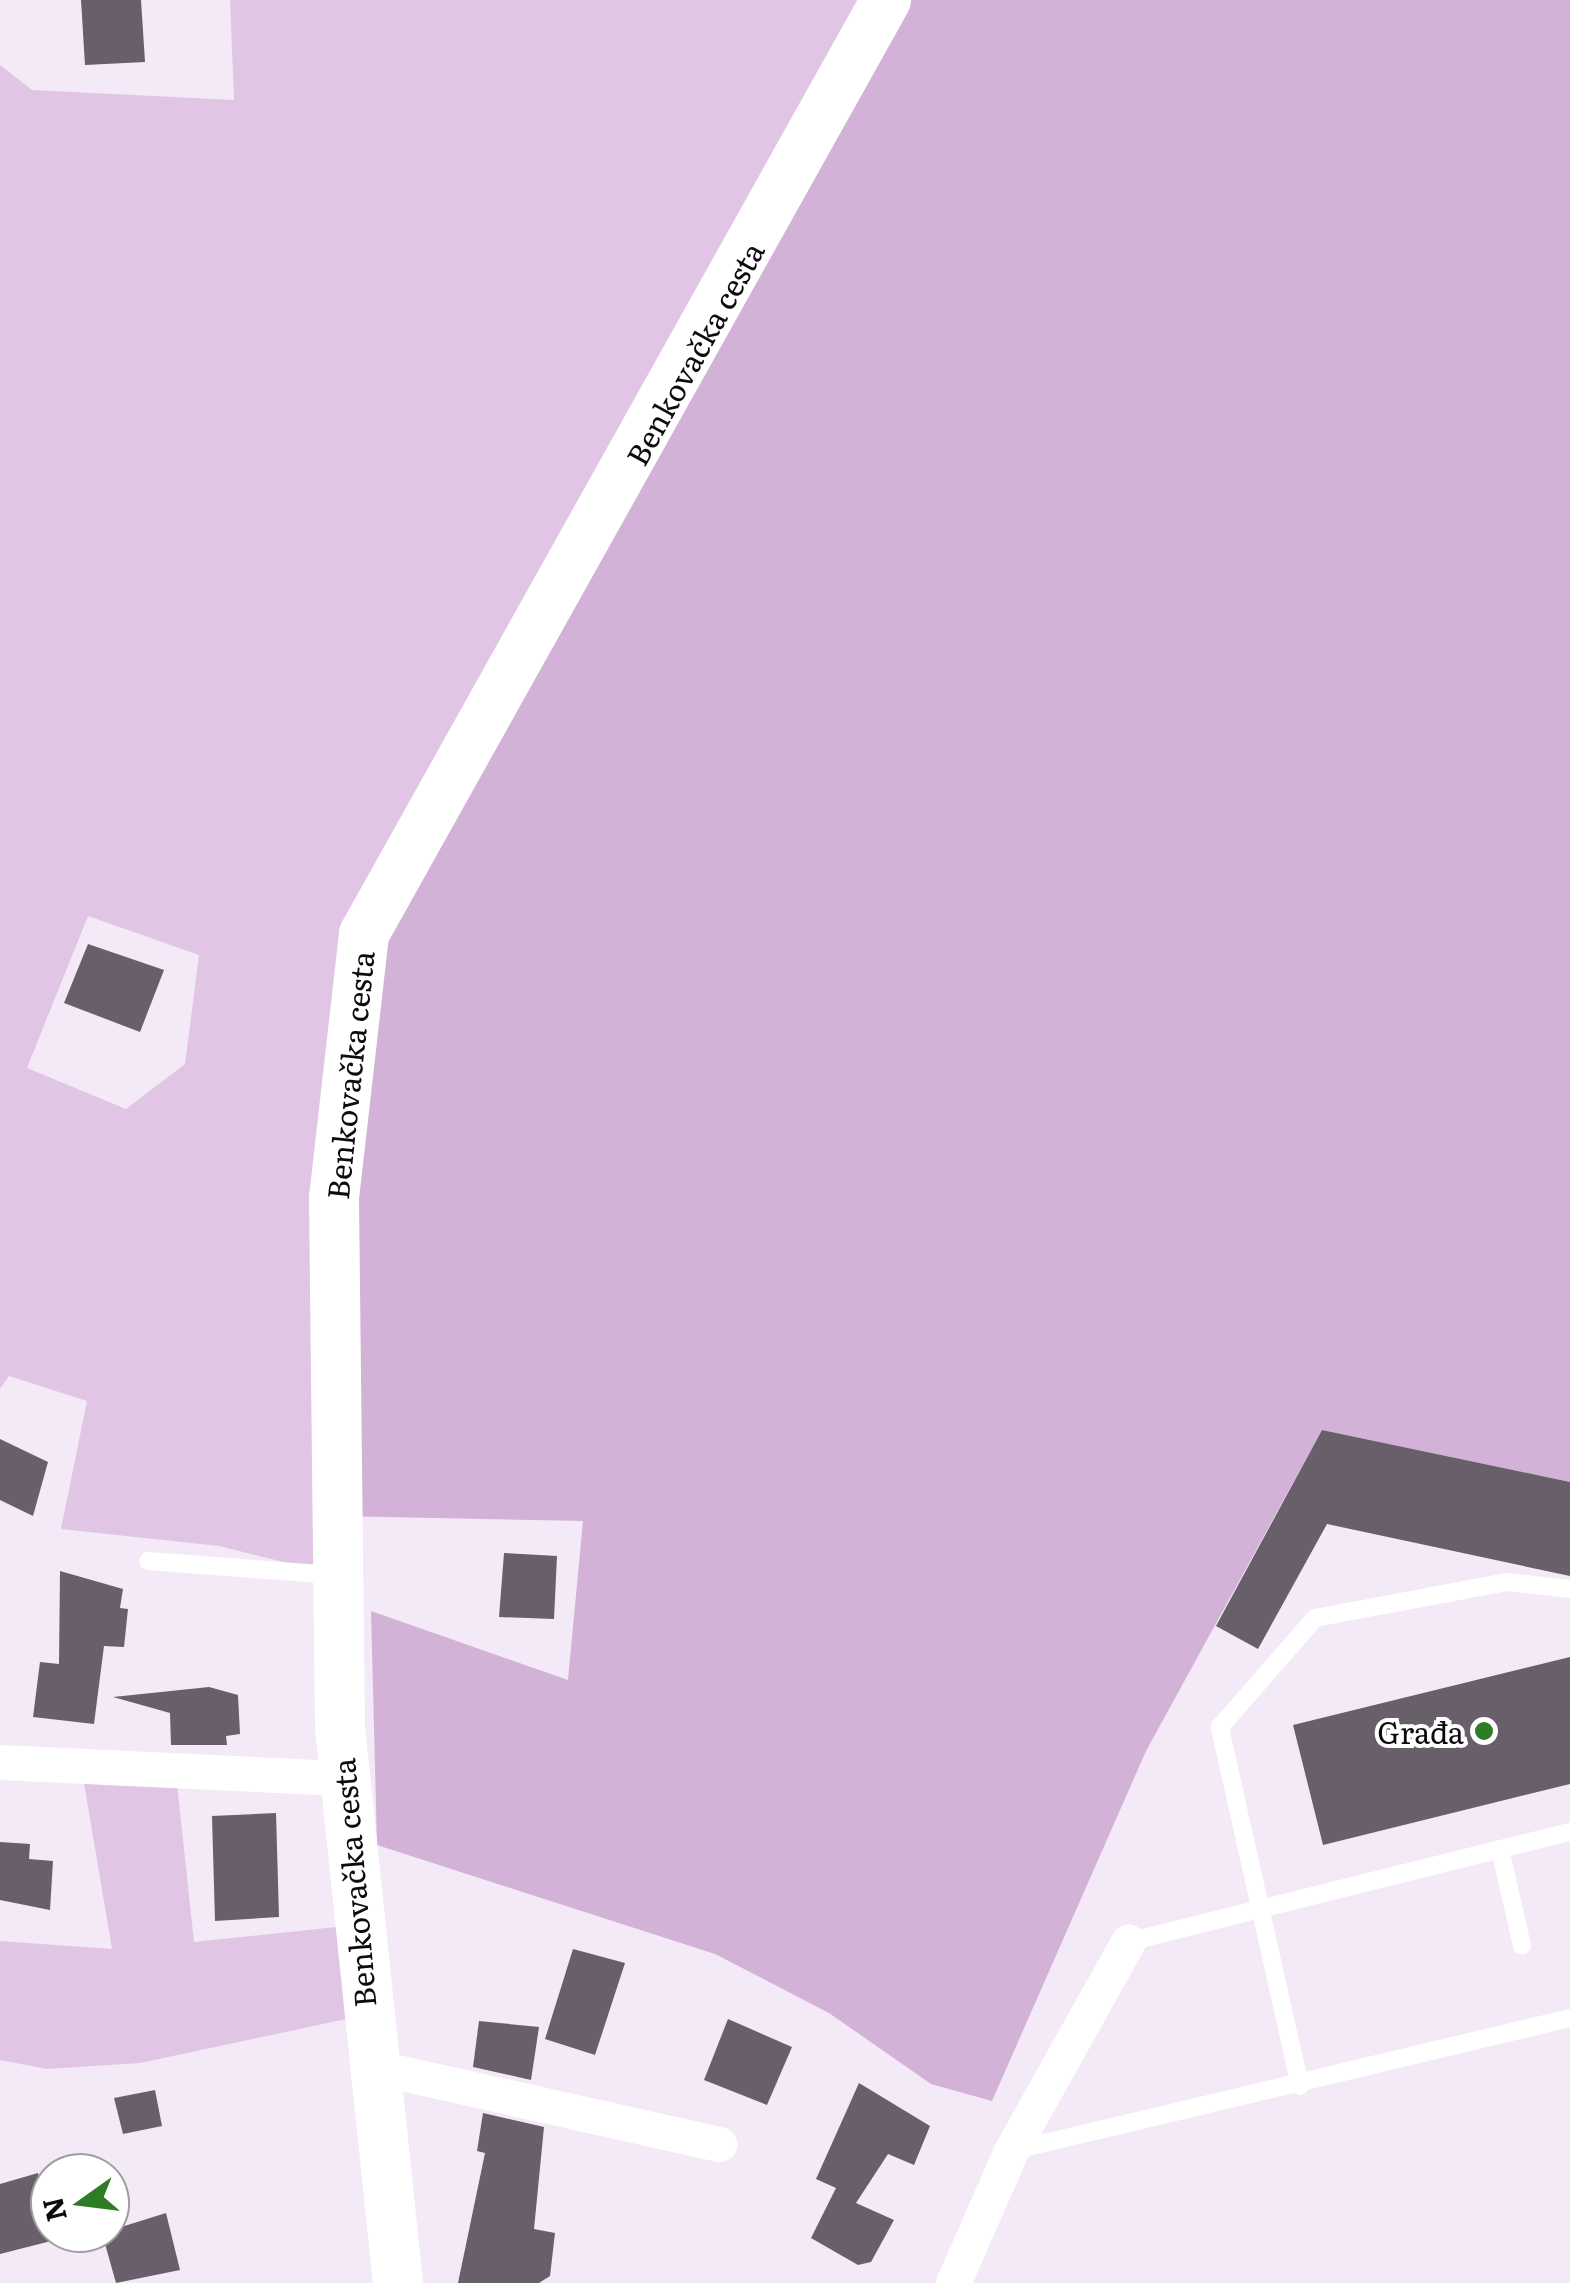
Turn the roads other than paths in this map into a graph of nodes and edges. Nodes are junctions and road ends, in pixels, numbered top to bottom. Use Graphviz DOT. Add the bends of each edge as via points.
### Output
graph roads {
  1 [pos="886,0"];
  2 [pos="148,1561"];
  3 [pos="336,1575"];
  4 [pos="1570,1589"];
  5 [pos="0,1762"];
  6 [pos="342,1778"];
  7 [pos="1570,1832"];
  8 [pos="1500,1849"];
  9 [pos="1264,1907"];
  10 [pos="1128,1942"];
  11 [pos="1522,1946"];
  12 [pos="1570,2018"];
  13 [pos="370,2066"];
  14 [pos="1300,2086"];
  15 [pos="719,2144"];
  16 [pos="1011,2151"];
  17 [pos="398,2283"];
  18 [pos="953,2283"];
  1 -- 3 [label="main road, Benkovačka cesta" via="364,934 334,1198"];
  2 -- 3 [label="lane"];
  3 -- 6 [label="main road, Benkovačka cesta"];
  4 -- 9 [label="lane" via="1508,1582 1315,1618 1220,1728"];
  5 -- 6 [label="street"];
  6 -- 13 [label="main road, Benkovačka cesta"];
  7 -- 8 [label="lane"];
  8 -- 9 [label="lane"];
  8 -- 11 [label="lane"];
  9 -- 10 [label="lane"];
  9 -- 14 [label="lane"];
  10 -- 16 [label="street"];
  12 -- 14 [label="lane"];
  13 -- 15 [label="street"];
  13 -- 17 [label="main road, Benkovačka cesta"];
  14 -- 16 [label="lane"];
  16 -- 18 [label="street"];
}
